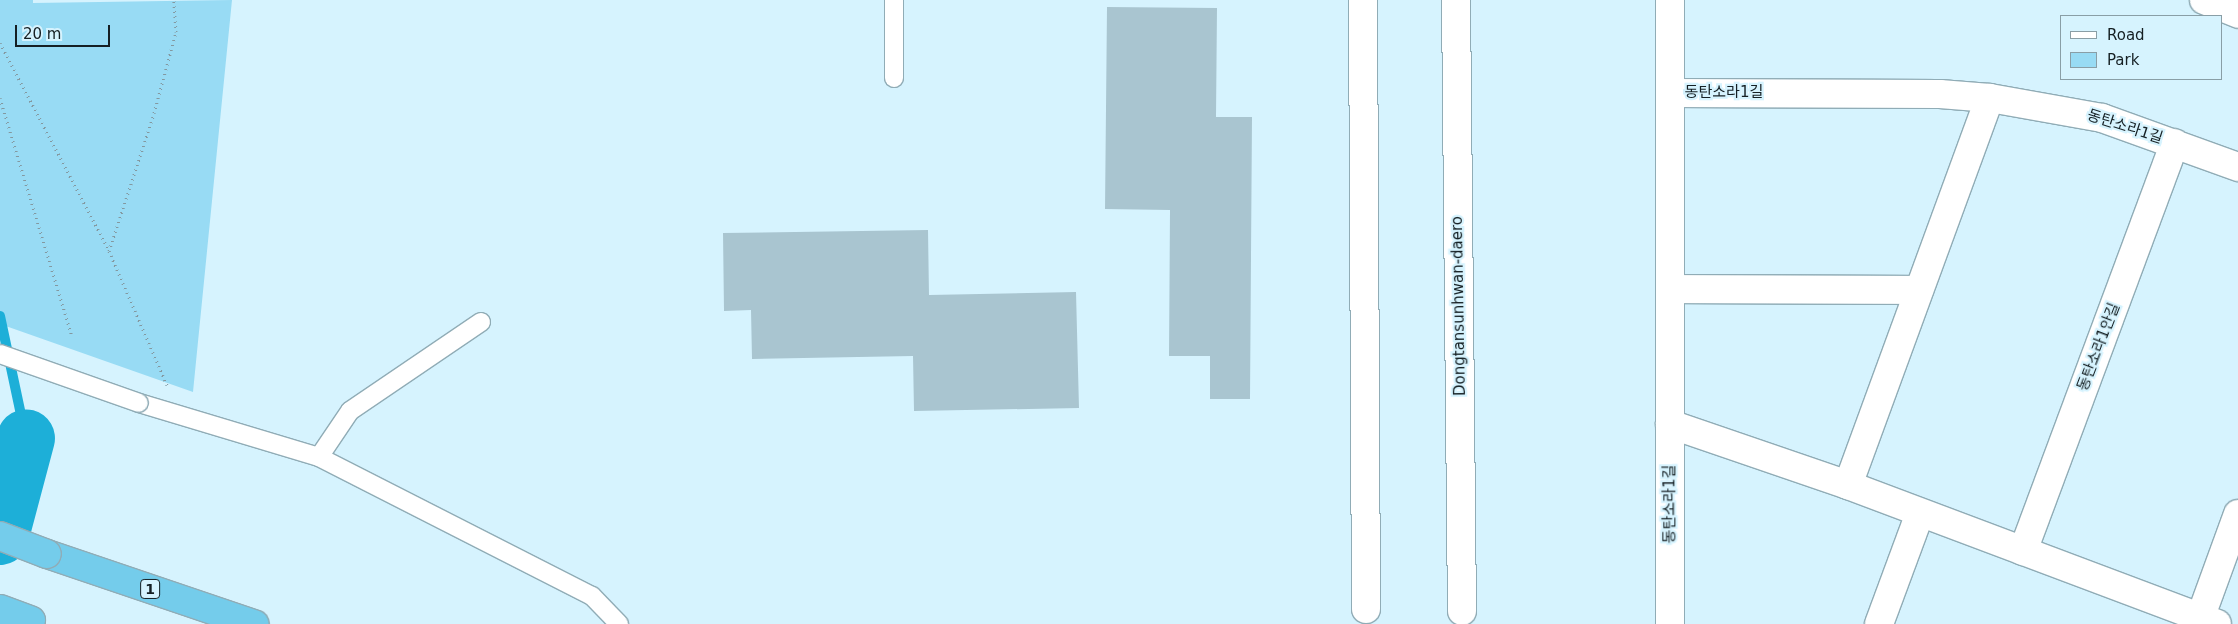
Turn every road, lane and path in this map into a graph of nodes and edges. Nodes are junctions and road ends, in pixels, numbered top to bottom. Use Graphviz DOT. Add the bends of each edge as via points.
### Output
graph roads {
  1 [pos="174,0"];
  2 [pos="894,0"];
  3 [pos="1363,0"];
  4 [pos="1456,0"];
  5 [pos="1670,0"];
  6 [pos="2204,0"];
  7 [pos="2238,14"];
  8 [pos="0,43"];
  9 [pos="894,78"];
  10 [pos="1670,93"];
  11 [pos="0,98"];
  12 [pos="1990,98"];
  13 [pos="2175,143"];
  14 [pos="2238,167"];
  15 [pos="109,251"];
  16 [pos="1670,289"];
  17 [pos="1919,290"];
  18 [pos="481,322"];
  19 [pos="72,336"];
  20 [pos="0,354"];
  21 [pos="180,416"];
  22 [pos="1670,424"];
  23 [pos="319,458"];
  24 [pos="1848,485"];
  25 [pos="1920,513"];
  26 [pos="2238,514"];
  27 [pos="0,536"];
  28 [pos="2023,551"];
  29 [pos="0,609"];
  30 [pos="1366,609"];
  31 [pos="1462,611"];
  32 [pos="36,622"];
  33 [pos="2205,622"];
  34 [pos="254,624"];
  35 [pos="619,624"];
  36 [pos="1670,624"];
  37 [pos="1879,624"];
  1 -- 15 [label="path" via="176,32 154,113"];
  2 -- 9 [label="lane"];
  3 -- 30 [label="street"];
  4 -- 31 [label="street, Dongtansunhwan-daero"];
  5 -- 10 [label="street"];
  6 -- 7 [label="street"];
  8 -- 15 [label="path"];
  10 -- 12 [label="street, 동탄소라1길" via="1940,94"];
  10 -- 16 [label="street, 동탄소라1길"];
  11 -- 19 [label="path"];
  12 -- 13 [label="street, 동탄소라1길" via="2102,118"];
  12 -- 17 [label="street"];
  13 -- 14 [label="street, 동탄소라1길"];
  13 -- 28 [label="street, 동탄소라1안길"];
  15 -- 21 [label="path"];
  16 -- 17 [label="street"];
  16 -- 22 [label="street, 동탄소라1길"];
  17 -- 24 [label="street"];
  18 -- 23 [label="lane" via="350,411"];
  20 -- 21 [label="lane, bridge"];
  21 -- 23 [label="lane"];
  22 -- 24 [label="street"];
  22 -- 36 [label="street, 동탄소라1길"];
  23 -- 35 [label="lane" via="592,596"];
  24 -- 25 [label="street"];
  25 -- 28 [label="street"];
  25 -- 37 [label="street"];
  26 -- 33 [label="street"];
  27 -- 34 [label="highway, 1, bridge"];
  28 -- 33 [label="street"];
  29 -- 32 [label="highway, bridge"];
}
